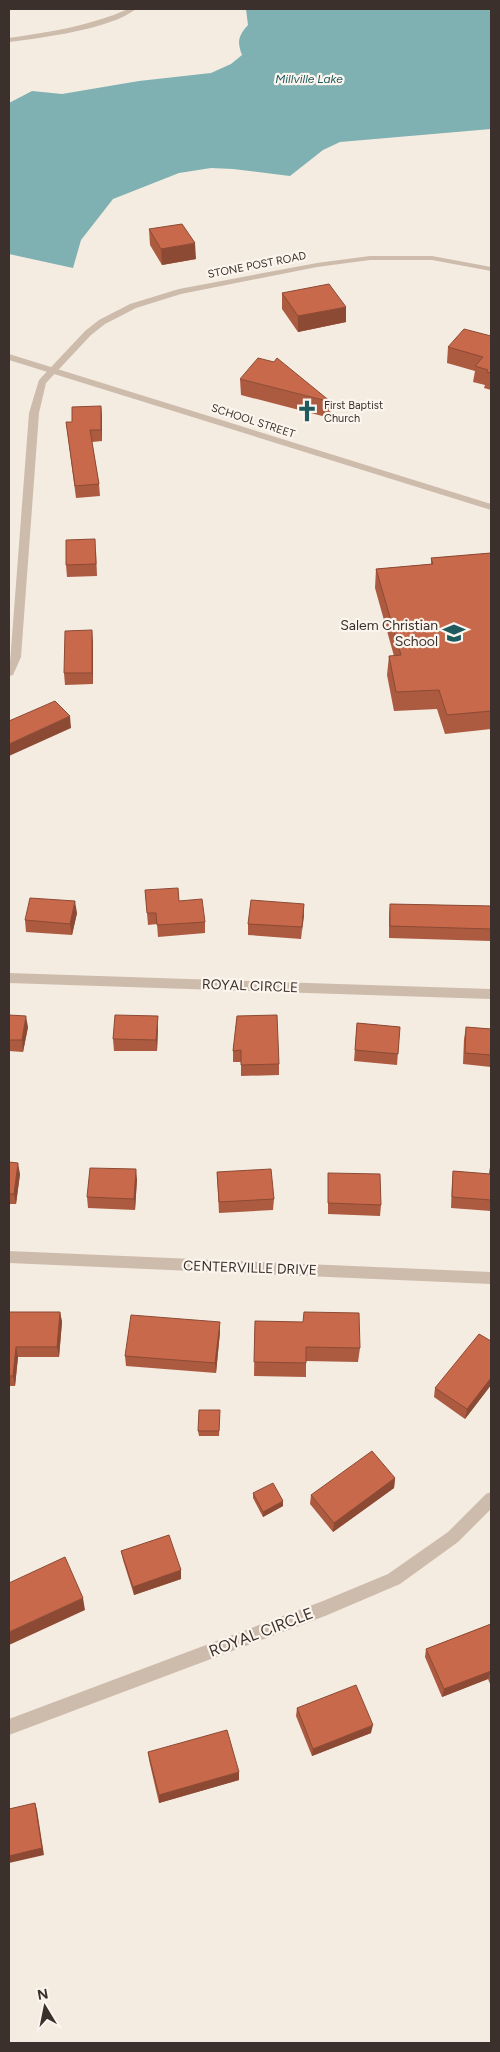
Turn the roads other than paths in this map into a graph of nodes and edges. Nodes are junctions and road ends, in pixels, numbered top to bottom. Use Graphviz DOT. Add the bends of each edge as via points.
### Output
graph roads {
  1 [pos="133,9"];
  2 [pos="9,40"];
  3 [pos="491,269"];
  4 [pos="9,357"];
  5 [pos="52,370"];
  6 [pos="491,507"];
  7 [pos="9,673"];
  8 [pos="9,978"];
  9 [pos="491,994"];
  10 [pos="9,1257"];
  11 [pos="491,1278"];
  12 [pos="491,1499"];
  13 [pos="9,1727"];
  1 -- 2 [label="street" via="73,28"];
  3 -- 5 [label="street, STONE POST ROAD" via="432,258 370,258 179,292 116,314 88,333"];
  4 -- 5 [label="street, SCHOOL STREET"];
  5 -- 6 [label="street, SCHOOL STREET"];
  5 -- 7 [label="street, STONE POST ROAD" via="42,382 34,413 18,640 16,657"];
  8 -- 9 [label="street, ROYAL CIRCLE"];
  10 -- 11 [label="street, CENTERVILLE DRIVE"];
  12 -- 13 [label="street, ROYAL CIRCLE" via="453,1537 394,1579"];
}
